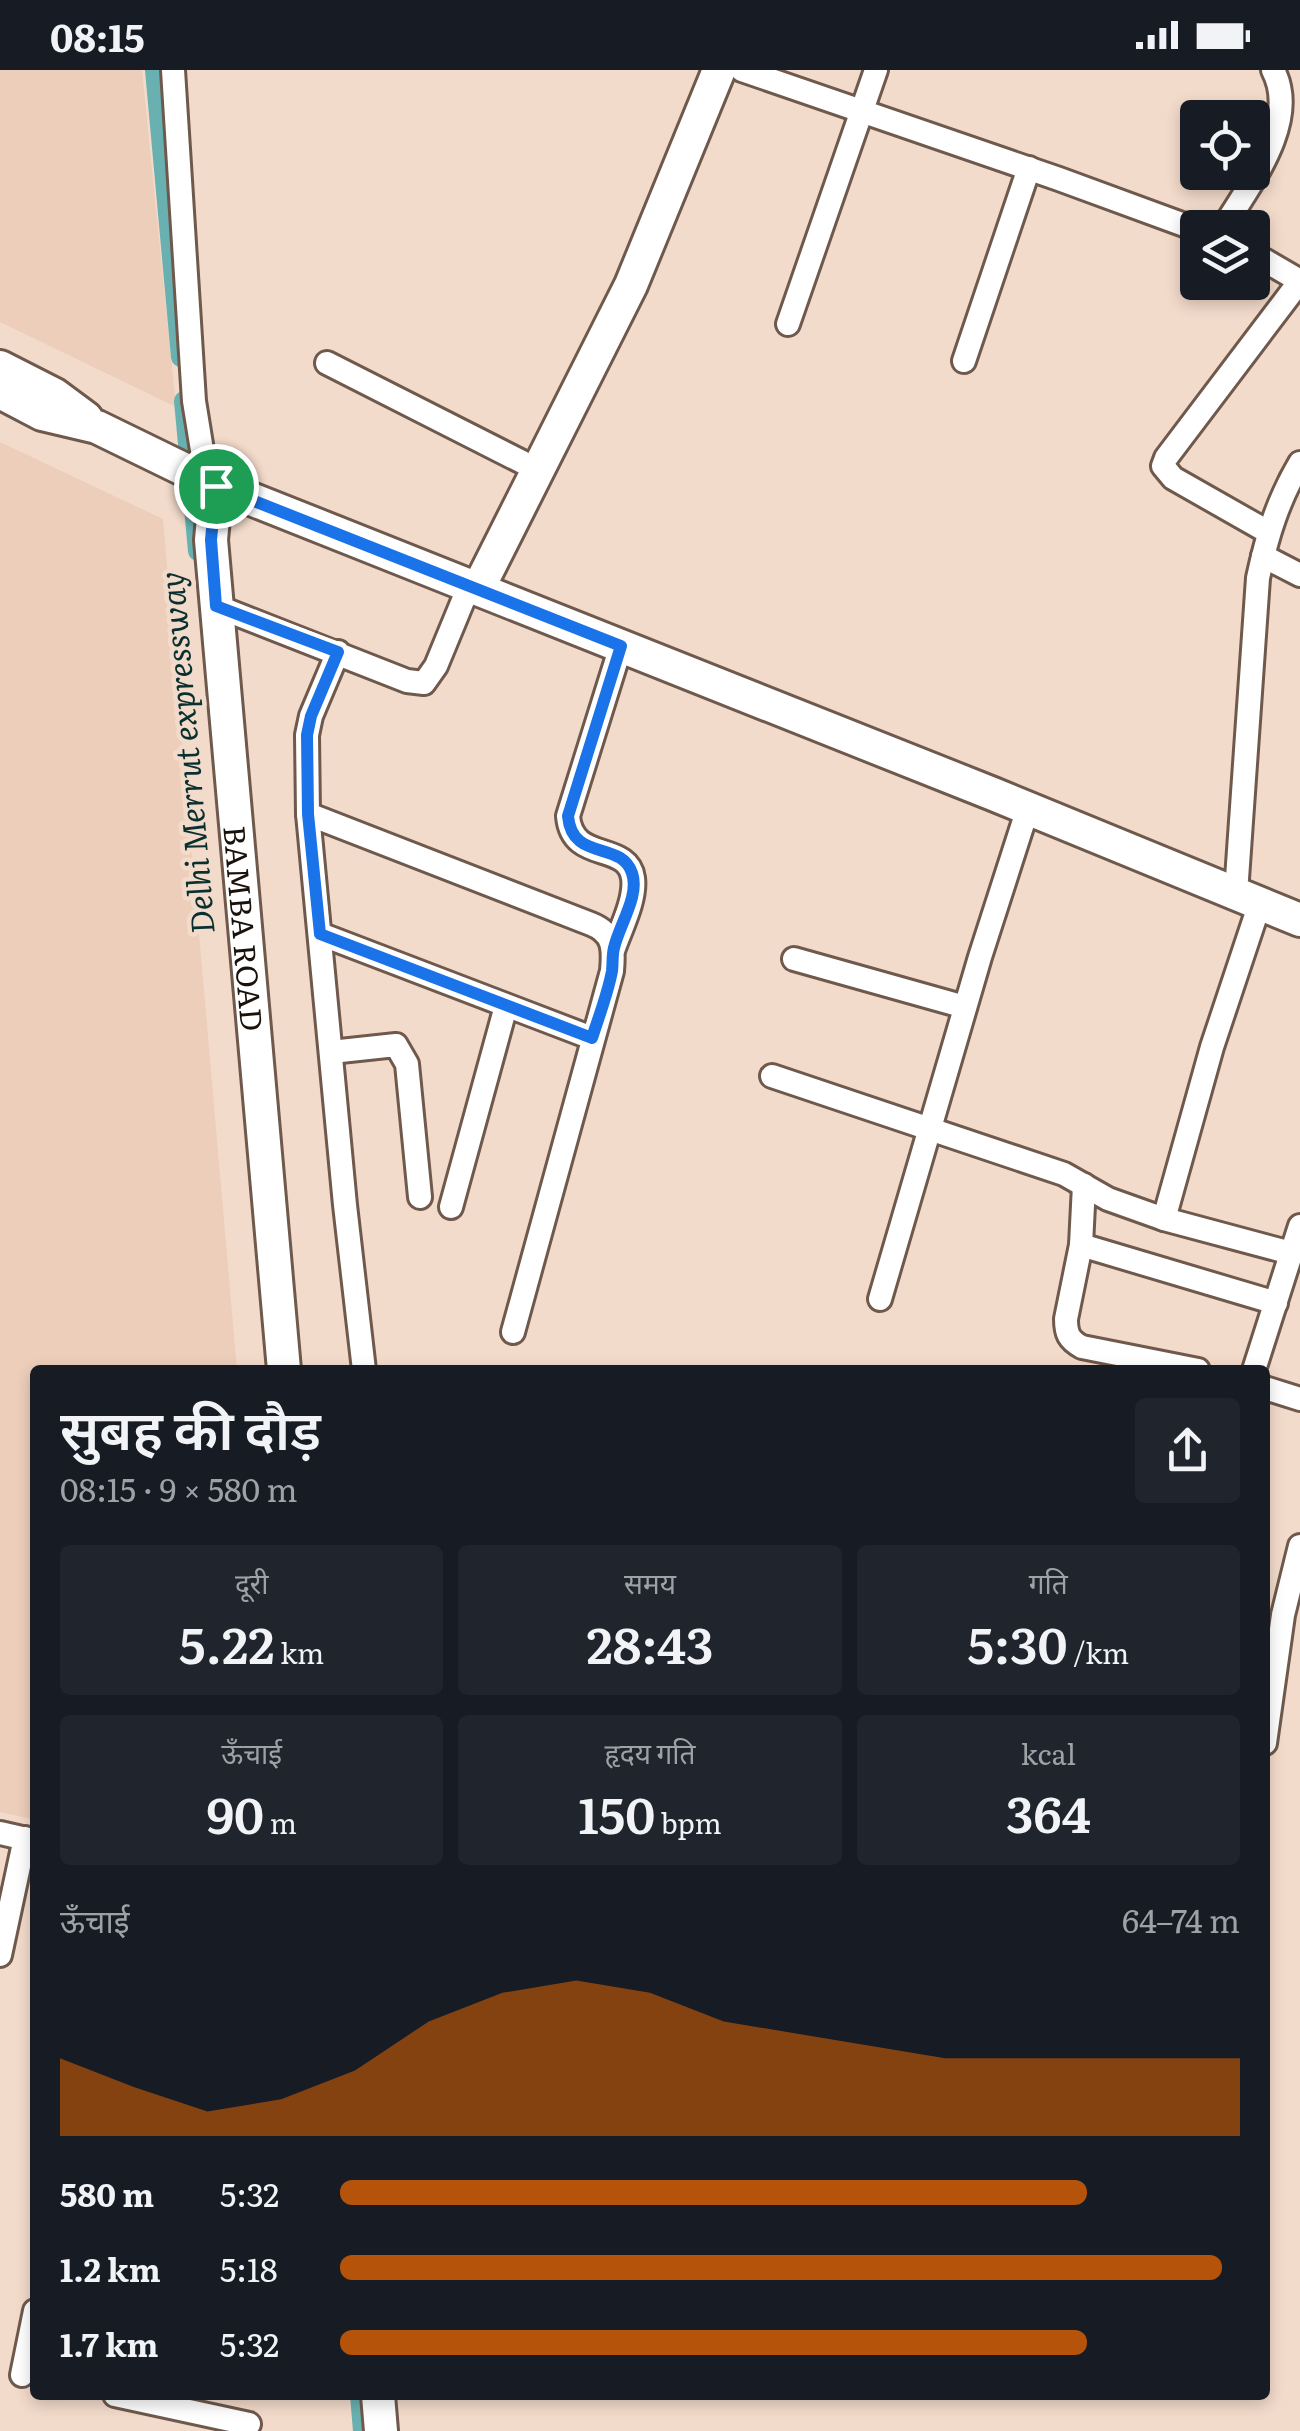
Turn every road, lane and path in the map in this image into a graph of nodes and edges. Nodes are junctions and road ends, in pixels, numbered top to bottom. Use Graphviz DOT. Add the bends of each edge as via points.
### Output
graph roads {
  1 [pos="173,70"];
  2 [pos="876,70"];
  3 [pos="1273,70"];
  4 [pos="722,71"];
  5 [pos="862,112"];
  6 [pos="1028,168"];
  7 [pos="1234,210"];
  8 [pos="1180,223"];
  9 [pos="1270,263"];
  10 [pos="788,324"];
  11 [pos="327,362"];
  12 [pos="964,362"];
  13 [pos="0,367"];
  14 [pos="0,392"];
  15 [pos="97,427"];
  16 [pos="1300,463"];
  17 [pos="538,470"];
  18 [pos="208,482"];
  19 [pos="1268,532"];
  20 [pos="1263,556"];
  21 [pos="1300,575"];
  22 [pos="474,587"];
  23 [pos="216,606"];
  24 [pos="621,646"];
  25 [pos="338,652"];
  26 [pos="1028,808"];
  27 [pos="308,814"];
  28 [pos="1248,898"];
  29 [pos="1300,920"];
  30 [pos="320,934"];
  31 [pos="614,948"];
  32 [pos="794,959"];
  33 [pos="506,1006"];
  34 [pos="966,1007"];
  35 [pos="592,1038"];
  36 [pos="331,1052"];
  37 [pos="772,1076"];
  38 [pos="930,1128"];
  39 [pos="1084,1185"];
  40 [pos="420,1197"];
  41 [pos="450,1206"];
  42 [pos="1164,1219"];
  43 [pos="1300,1226"];
  44 [pos="1081,1245"];
  45 [pos="1291,1254"];
  46 [pos="880,1299"];
  47 [pos="1276,1303"];
  48 [pos="513,1332"];
  49 [pos="284,1365"];
  50 [pos="363,1365"];
  51 [pos="1173,1365"];
  52 [pos="1256,1365"];
  53 [pos="1270,1390"];
  54 [pos="1300,1399"];
  55 [pos="1300,1546"];
  56 [pos="1270,1708"];
  57 [pos="0,1832"];
  58 [pos="30,1839"];
  59 [pos="0,1954"];
  60 [pos="30,2331"];
  61 [pos="19,2374"];
  62 [pos="138,2400"];
  63 [pos="378,2400"];
  64 [pos="249,2424"];
  65 [pos="381,2431"];
  1 -- 18 [label="street" via="194,401"];
  2 -- 5 [label="street"];
  3 -- 7 [label="street" via="1286,94 1282,130"];
  4 -- 5 [label="street"];
  4 -- 17 [label="street" via="631,286"];
  5 -- 6 [label="street"];
  5 -- 10 [label="street"];
  6 -- 8 [label="street"];
  6 -- 12 [label="street"];
  9 -- 19 [label="street" via="1300,281 1163,466"];
  11 -- 17 [label="street"];
  13 -- 15 [label="street" via="55,395"];
  14 -- 15 [label="street" via="42,414"];
  15 -- 18 [label="street"];
  16 -- 19 [label="street"];
  17 -- 22 [label="street"];
  18 -- 22 [label="street"];
  18 -- 23 [label="street, BAMBA ROAD"];
  19 -- 20 [label="street"];
  20 -- 21 [label="street"];
  20 -- 28 [label="street" via="1245,730"];
  22 -- 24 [label="street"];
  22 -- 25 [label="street" via="424,684"];
  23 -- 25 [label="street"];
  23 -- 49 [label="street, BAMBA ROAD"];
  24 -- 26 [label="street"];
  24 -- 31 [label="street" via="568,816 575,840 617,857 634,876"];
  25 -- 27 [label="street" via="307,735"];
  26 -- 28 [label="street"];
  26 -- 34 [label="street"];
  27 -- 30 [label="street"];
  27 -- 31 [label="street" via="602,928"];
  28 -- 29 [label="street"];
  28 -- 42 [label="street"];
  30 -- 33 [label="street"];
  30 -- 36 [label="street"];
  31 -- 35 [label="street"];
  32 -- 34 [label="street"];
  33 -- 35 [label="street"];
  33 -- 41 [label="street"];
  34 -- 38 [label="street"];
  35 -- 48 [label="street"];
  36 -- 40 [label="street" via="387,1045 402,1050"];
  36 -- 50 [label="street"];
  37 -- 38 [label="street"];
  38 -- 39 [label="street"];
  38 -- 46 [label="street"];
  39 -- 42 [label="street"];
  39 -- 44 [label="street"];
  42 -- 45 [label="street"];
  43 -- 45 [label="street"];
  44 -- 47 [label="street"];
  44 -- 51 [label="street" via="1066,1319 1071,1341"];
  45 -- 47 [label="street"];
  47 -- 52 [label="street"];
  53 -- 54 [label="street"];
  55 -- 56 [label="street"];
  57 -- 58 [label="street"];
  58 -- 59 [label="street"];
  60 -- 61 [label="street"];
  62 -- 64 [label="street"];
  63 -- 65 [label="street"];
}
